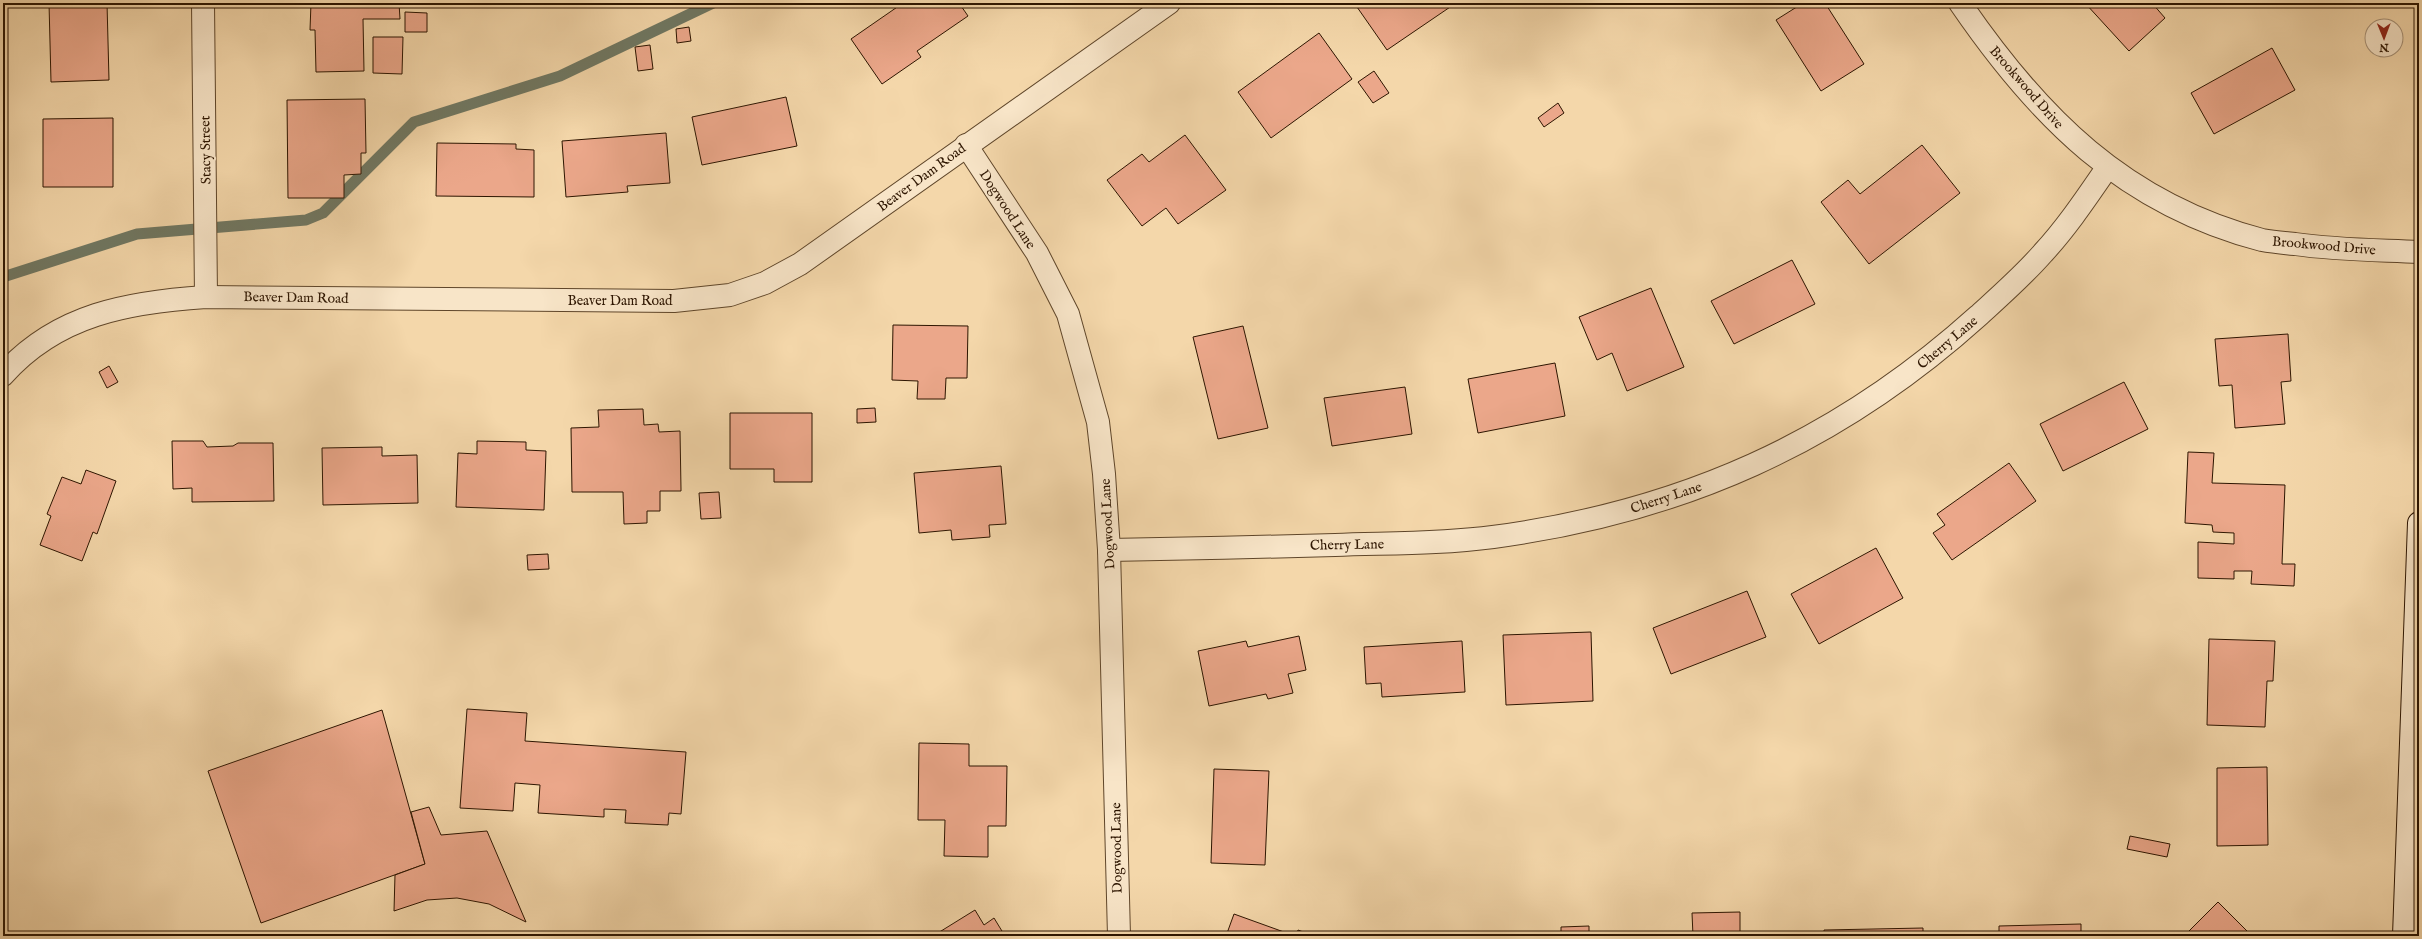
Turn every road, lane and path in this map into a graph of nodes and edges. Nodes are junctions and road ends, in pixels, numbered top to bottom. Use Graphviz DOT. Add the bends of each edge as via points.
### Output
graph roads {
  1 [pos="203,3"];
  2 [pos="1169,3"];
  3 [pos="1960,3"];
  4 [pos="966,145"];
  5 [pos="2107,168"];
  6 [pos="2419,252"];
  7 [pos="206,296"];
  8 [pos="3,375"];
  9 [pos="2419,523"];
  10 [pos="1109,550"];
  11 [pos="1119,936"];
  12 [pos="2404,936"];
  1 -- 7 [label="street, Stacy Street"];
  2 -- 4 [label="street, Beaver Dam Road"];
  3 -- 5 [label="street, Brookwood Drive" via="2000,60 2040,106 2067,134"];
  4 -- 7 [label="street, Beaver Dam Road" via="800,264 765,283 730,295 674,301"];
  4 -- 10 [label="street, Dogwood Lane" via="1037,253 1068,314 1098,422"];
  5 -- 6 [label="street, Brookwood Drive" via="2164,203 2210,223 2263,240 2332,249"];
  5 -- 10 [label="street, Cherry Lane" via="2043,254 1946,344 1894,385 1854,412 1769,459 1725,478 1602,517 1490,537 1420,543"];
  7 -- 8 [label="street, Beaver Dam Road" via="156,300 109,310 75,322 46,337 18,359"];
  9 -- 12 [label="street"];
  10 -- 11 [label="street, Dogwood Lane"];
}
